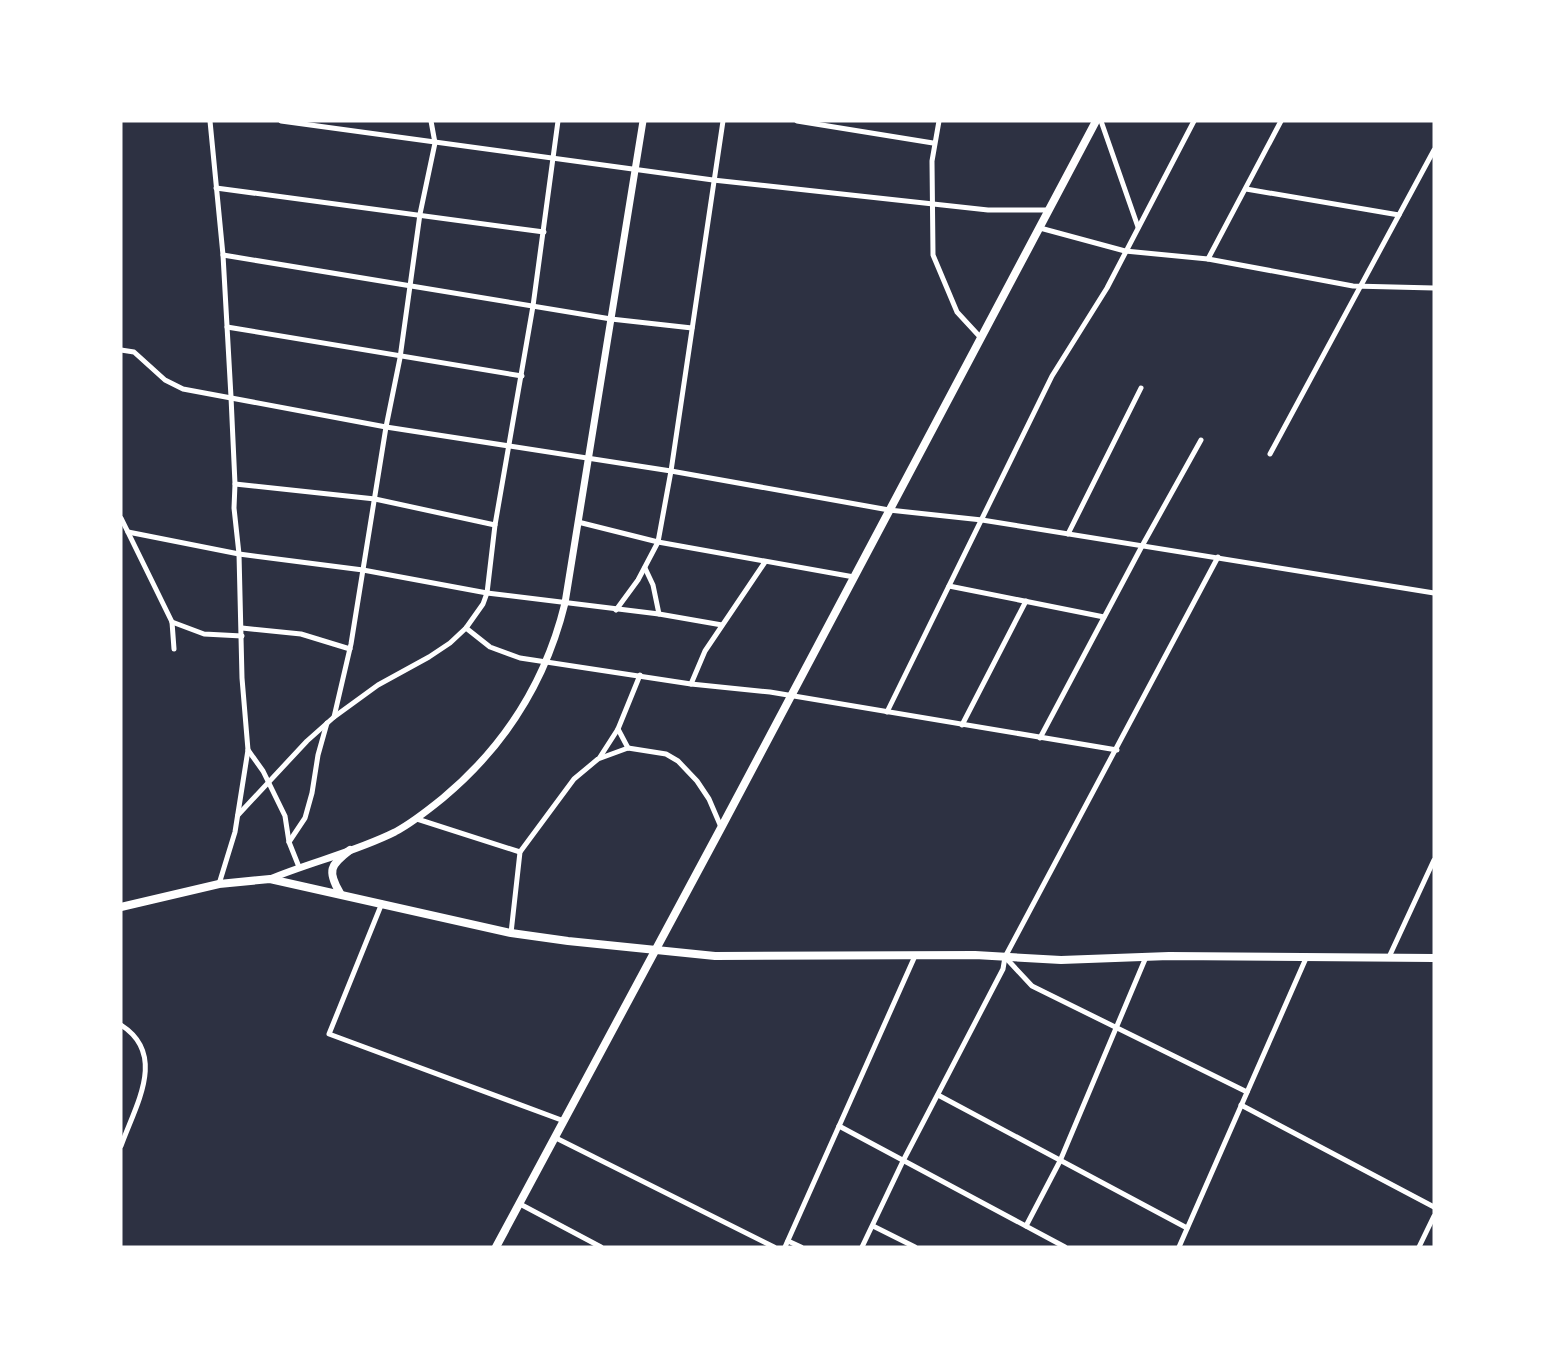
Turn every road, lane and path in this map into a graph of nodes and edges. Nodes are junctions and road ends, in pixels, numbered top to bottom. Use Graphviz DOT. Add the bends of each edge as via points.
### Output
graph roads {
  1 [pos="210,121"];
  2 [pos="281,121"];
  3 [pos="431,121"];
  4 [pos="558,121"];
  5 [pos="643,121"];
  6 [pos="723,121"];
  7 [pos="797,121"];
  8 [pos="939,121"];
  9 [pos="1099,121"];
  10 [pos="1194,121"];
  11 [pos="1281,121"];
  12 [pos="435,142"];
  13 [pos="933,143"];
  14 [pos="1434,150"];
  15 [pos="554,158"];
  16 [pos="635,171"];
  17 [pos="713,180"];
  18 [pos="216,188"];
  19 [pos="1246,189"];
  20 [pos="931,204"];
  21 [pos="1050,210"];
  22 [pos="420,214"];
  23 [pos="1399,215"];
  24 [pos="1138,227"];
  25 [pos="1040,228"];
  26 [pos="544,232"];
  27 [pos="1125,251"];
  28 [pos="223,254"];
  29 [pos="1208,259"];
  30 [pos="409,286"];
  31 [pos="1360,286"];
  32 [pos="1434,288"];
  33 [pos="533,306"];
  34 [pos="611,319"];
  35 [pos="227,327"];
  36 [pos="692,328"];
  37 [pos="981,338"];
  38 [pos="121,350"];
  39 [pos="400,358"];
  40 [pos="522,376"];
  41 [pos="1141,388"];
  42 [pos="232,397"];
  43 [pos="386,427"];
  44 [pos="1201,440"];
  45 [pos="510,447"];
  46 [pos="1270,454"];
  47 [pos="589,457"];
  48 [pos="671,471"];
  49 [pos="235,484"];
  50 [pos="375,499"];
  51 [pos="890,510"];
  52 [pos="121,518"];
  53 [pos="982,520"];
  54 [pos="578,522"];
  55 [pos="495,525"];
  56 [pos="128,532"];
  57 [pos="1069,534"];
  58 [pos="657,542"];
  59 [pos="1142,546"];
  60 [pos="239,554"];
  61 [pos="1218,557"];
  62 [pos="765,562"];
  63 [pos="645,568"];
  64 [pos="363,570"];
  65 [pos="854,577"];
  66 [pos="949,586"];
  67 [pos="487,593"];
  68 [pos="1434,593"];
  69 [pos="1026,601"];
  70 [pos="565,603"];
  71 [pos="616,610"];
  72 [pos="659,614"];
  73 [pos="1104,617"];
  74 [pos="172,622"];
  75 [pos="722,625"];
  76 [pos="242,628"];
  77 [pos="466,628"];
  78 [pos="242,636"];
  79 [pos="174,649"];
  80 [pos="350,649"];
  81 [pos="546,662"];
  82 [pos="640,675"];
  83 [pos="691,684"];
  84 [pos="791,696"];
  85 [pos="887,712"];
  86 [pos="334,717"];
  87 [pos="327,723"];
  88 [pos="962,725"];
  89 [pos="618,729"];
  90 [pos="1040,738"];
  91 [pos="628,748"];
  92 [pos="248,750"];
  93 [pos="1116,750"];
  94 [pos="598,759"];
  95 [pos="269,782"];
  96 [pos="238,815"];
  97 [pos="416,819"];
  98 [pos="721,828"];
  99 [pos="289,842"];
  100 [pos="350,850"];
  101 [pos="520,852"];
  102 [pos="1434,860"];
  103 [pos="299,867"];
  104 [pos="270,879"];
  105 [pos="219,884"];
  106 [pos="340,893"];
  107 [pos="382,903"];
  108 [pos="121,907"];
  109 [pos="511,933"];
  110 [pos="655,949"];
  111 [pos="915,956"];
  112 [pos="1307,956"];
  113 [pos="1005,957"];
  114 [pos="1146,957"];
  115 [pos="1390,957"];
  116 [pos="1434,958"];
  117 [pos="121,1025"];
  118 [pos="1116,1027"];
  119 [pos="1247,1092"];
  120 [pos="937,1095"];
  121 [pos="1241,1105"];
  122 [pos="565,1122"];
  123 [pos="839,1126"];
  124 [pos="556,1138"];
  125 [pos="121,1146"];
  126 [pos="904,1161"];
  127 [pos="1060,1161"];
  128 [pos="520,1204"];
  129 [pos="1434,1207"];
  130 [pos="1434,1216"];
  131 [pos="873,1226"];
  132 [pos="1026,1226"];
  133 [pos="1187,1228"];
  134 [pos="786,1244"];
  135 [pos="496,1247"];
  136 [pos="601,1247"];
  137 [pos="774,1247"];
  138 [pos="801,1247"];
  139 [pos="862,1247"];
  140 [pos="915,1247"];
  141 [pos="1065,1247"];
  142 [pos="1179,1247"];
  143 [pos="1419,1247"];
  1 -- 18 [label="street"];
  2 -- 12 [label="street"];
  3 -- 12 [label="street"];
  4 -- 15 [label="street"];
  5 -- 16 [label="main road"];
  6 -- 17 [label="street"];
  7 -- 13 [label="street"];
  8 -- 13 [label="street"];
  9 -- 21 [label="main road"];
  9 -- 24 [label="street"];
  10 -- 24 [label="street"];
  11 -- 19 [label="street"];
  12 -- 15 [label="street"];
  12 -- 22 [label="street"];
  13 -- 20 [label="street"];
  14 -- 23 [label="street"];
  15 -- 16 [label="street"];
  15 -- 26 [label="street"];
  16 -- 17 [label="street"];
  16 -- 34 [label="main road"];
  17 -- 20 [label="street"];
  17 -- 36 [label="street"];
  18 -- 22 [label="street"];
  18 -- 28 [label="street"];
  19 -- 23 [label="street"];
  19 -- 29 [label="street"];
  20 -- 21 [label="street"];
  20 -- 37 [label="street" via="933,255 957,312"];
  21 -- 25 [label="main road"];
  22 -- 26 [label="street"];
  22 -- 30 [label="street"];
  23 -- 31 [label="street"];
  24 -- 27 [label="street"];
  25 -- 27 [label="street"];
  25 -- 37 [label="main road"];
  26 -- 33 [label="street"];
  27 -- 29 [label="street"];
  27 -- 53 [label="street" via="1052,376"];
  28 -- 30 [label="street"];
  28 -- 35 [label="street"];
  29 -- 31 [label="street"];
  30 -- 33 [label="street"];
  30 -- 39 [label="street"];
  31 -- 32 [label="street"];
  31 -- 46 [label="street"];
  33 -- 34 [label="street"];
  33 -- 40 [label="street"];
  34 -- 36 [label="street"];
  34 -- 47 [label="main road"];
  35 -- 39 [label="street"];
  35 -- 42 [label="street"];
  36 -- 48 [label="street"];
  37 -- 51 [label="main road"];
  38 -- 42 [label="street" via="134,352 165,380 183,389"];
  39 -- 40 [label="street"];
  39 -- 43 [label="street"];
  40 -- 45 [label="street"];
  41 -- 57 [label="street"];
  42 -- 43 [label="street"];
  42 -- 49 [label="street"];
  43 -- 45 [label="street"];
  43 -- 50 [label="street"];
  44 -- 59 [label="street"];
  45 -- 47 [label="street"];
  45 -- 55 [label="street"];
  47 -- 48 [label="street"];
  47 -- 54 [label="main road"];
  48 -- 51 [label="street"];
  48 -- 58 [label="street"];
  49 -- 50 [label="street"];
  49 -- 60 [label="street"];
  50 -- 55 [label="street"];
  50 -- 64 [label="street"];
  51 -- 53 [label="street"];
  51 -- 65 [label="main road"];
  52 -- 56 [label="street"];
  53 -- 57 [label="street"];
  53 -- 66 [label="street"];
  54 -- 58 [label="street"];
  54 -- 70 [label="main road"];
  55 -- 67 [label="street"];
  56 -- 60 [label="street"];
  56 -- 74 [label="street"];
  57 -- 59 [label="street"];
  58 -- 62 [label="street"];
  58 -- 63 [label="street"];
  59 -- 61 [label="street"];
  59 -- 73 [label="street"];
  60 -- 64 [label="street"];
  60 -- 76 [label="street"];
  61 -- 68 [label="street"];
  61 -- 93 [label="street"];
  62 -- 65 [label="street"];
  62 -- 75 [label="street"];
  63 -- 71 [label="street"];
  63 -- 72 [label="street"];
  64 -- 67 [label="street"];
  64 -- 80 [label="street"];
  65 -- 84 [label="main road"];
  66 -- 69 [label="street"];
  66 -- 85 [label="street"];
  67 -- 70 [label="street"];
  67 -- 77 [label="street"];
  69 -- 73 [label="street"];
  69 -- 88 [label="street"];
  70 -- 71 [label="street"];
  70 -- 81 [label="main road"];
  71 -- 72 [label="street"];
  72 -- 75 [label="street"];
  73 -- 90 [label="street"];
  74 -- 78 [label="street" via="204,634"];
  74 -- 79 [label="street"];
  75 -- 83 [label="street"];
  76 -- 78 [label="street"];
  76 -- 80 [label="street" via="301,634"];
  77 -- 81 [label="street" via="500,652"];
  77 -- 86 [label="street"];
  78 -- 92 [label="street"];
  80 -- 86 [label="street"];
  81 -- 82 [label="street"];
  81 -- 97 [label="main road" via="512,725 467,776"];
  82 -- 83 [label="street"];
  82 -- 89 [label="street"];
  83 -- 84 [label="street"];
  84 -- 85 [label="street"];
  84 -- 98 [label="main road"];
  85 -- 88 [label="street"];
  86 -- 87 [label="street"];
  87 -- 95 [label="street"];
  87 -- 99 [label="street" via="312,793"];
  88 -- 90 [label="street"];
  89 -- 91 [label="street"];
  89 -- 94 [label="street"];
  90 -- 93 [label="street"];
  91 -- 94 [label="street"];
  91 -- 98 [label="street" via="655,751 678,761 709,799"];
  92 -- 95 [label="street"];
  92 -- 96 [label="street"];
  93 -- 113 [label="street"];
  94 -- 101 [label="street" via="573,779"];
  95 -- 96 [label="street"];
  95 -- 99 [label="street" via="285,816"];
  96 -- 105 [label="street"];
  97 -- 100 [label="main road"];
  97 -- 101 [label="street"];
  98 -- 110 [label="main road"];
  99 -- 103 [label="street"];
  100 -- 103 [label="main road"];
  100 -- 106 [label="main road" via="332,868"];
  101 -- 109 [label="street"];
  102 -- 115 [label="street"];
  103 -- 104 [label="main road"];
  104 -- 105 [label="main road"];
  104 -- 106 [label="main road"];
  105 -- 108 [label="main road"];
  106 -- 107 [label="main road"];
  107 -- 109 [label="main road"];
  107 -- 122 [label="street" via="329,1034"];
  109 -- 110 [label="main road"];
  110 -- 111 [label="main road" via="715,956"];
  110 -- 122 [label="main road"];
  111 -- 113 [label="main road"];
  111 -- 123 [label="street"];
  112 -- 114 [label="main road"];
  112 -- 115 [label="main road"];
  112 -- 119 [label="street"];
  113 -- 114 [label="main road"];
  113 -- 118 [label="street" via="1032,986"];
  113 -- 120 [label="street" via="1003,969"];
  114 -- 118 [label="street"];
  115 -- 116 [label="main road"];
  117 -- 125 [label="street" via="143,1046 146,1076"];
  118 -- 119 [label="street"];
  118 -- 127 [label="street"];
  119 -- 121 [label="street"];
  120 -- 126 [label="street"];
  120 -- 127 [label="street"];
  121 -- 129 [label="street"];
  121 -- 133 [label="street"];
  122 -- 124 [label="main road"];
  123 -- 126 [label="street"];
  123 -- 134 [label="street"];
  124 -- 128 [label="main road"];
  124 -- 137 [label="street"];
  126 -- 131 [label="street"];
  126 -- 132 [label="street"];
  127 -- 132 [label="street"];
  127 -- 133 [label="street"];
  128 -- 135 [label="main road"];
  128 -- 136 [label="street"];
  130 -- 143 [label="street"];
  131 -- 139 [label="street"];
  131 -- 140 [label="street"];
  132 -- 141 [label="street"];
  133 -- 142 [label="street"];
  134 -- 138 [label="street"];
}
